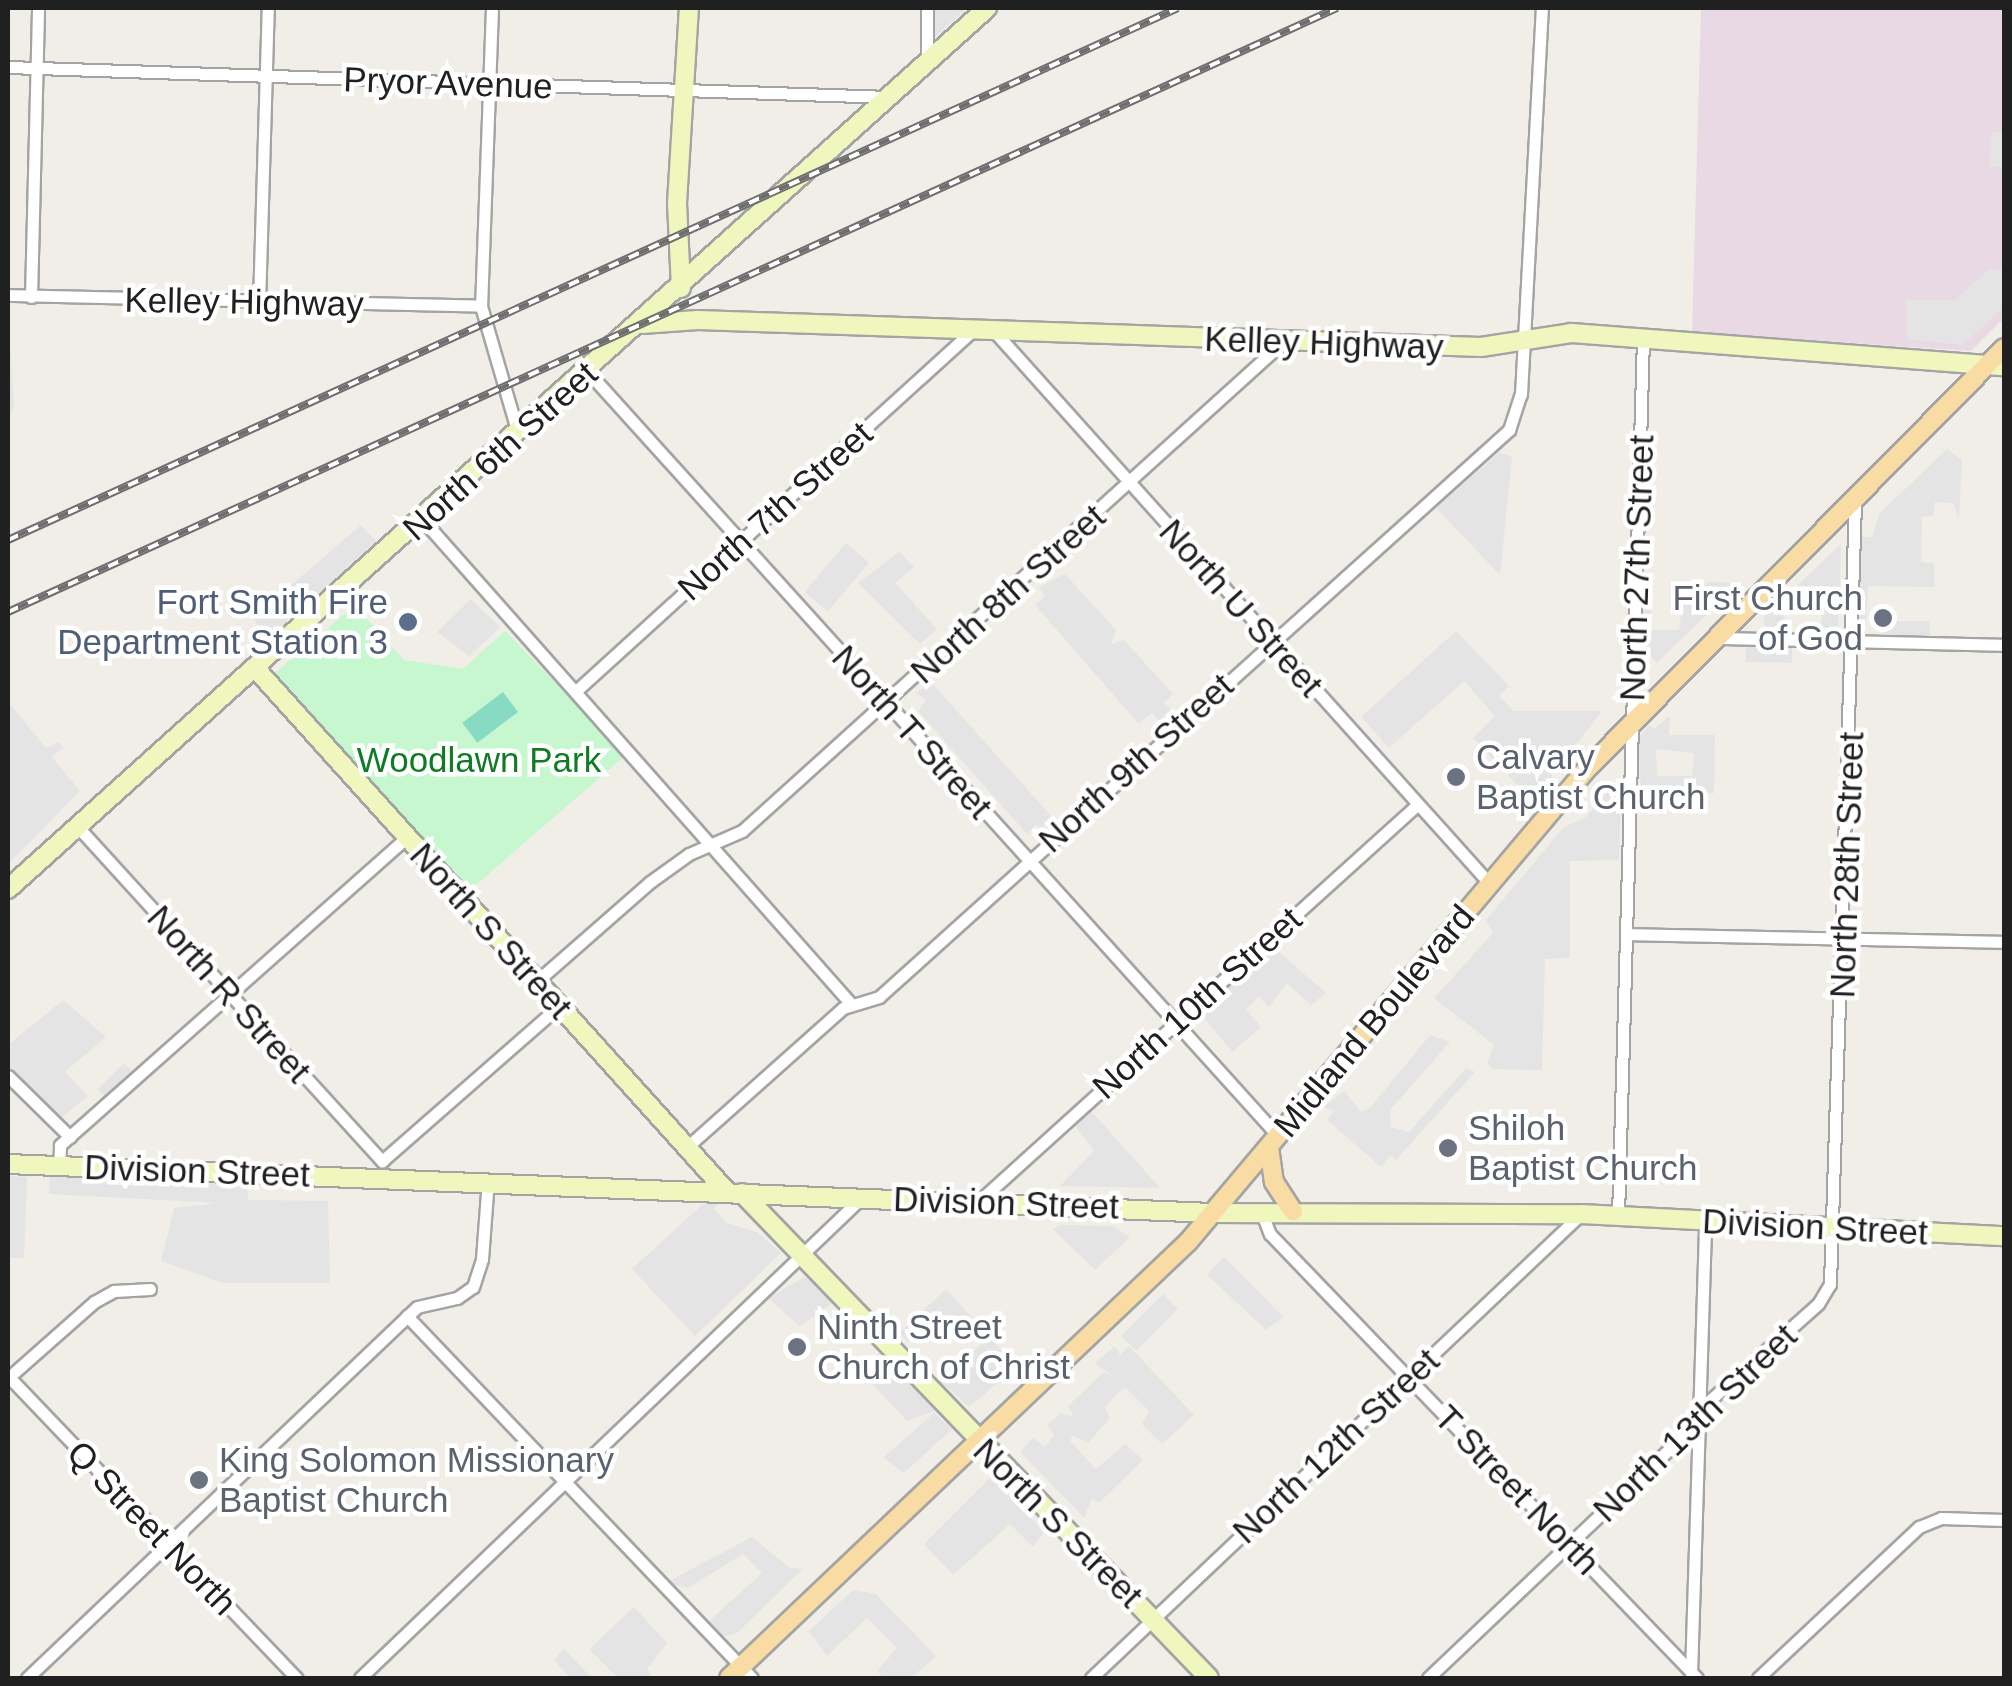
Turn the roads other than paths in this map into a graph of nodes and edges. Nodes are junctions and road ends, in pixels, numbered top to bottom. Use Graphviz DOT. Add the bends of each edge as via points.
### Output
graph roads {
  1 [pos="38,8"];
  2 [pos="268,8"];
  3 [pos="492,8"];
  4 [pos="690,8"];
  5 [pos="926,8"];
  6 [pos="987,8"];
  7 [pos="1542,8"];
  8 [pos="928,62"];
  9 [pos="8,67"];
  10 [pos="36,68"];
  11 [pos="265,76"];
  12 [pos="489,84"];
  13 [pos="687,91"];
  14 [pos="888,97"];
  15 [pos="681,288"];
  16 [pos="8,295"];
  17 [pos="31,297"];
  18 [pos="260,304"];
  19 [pos="482,306"];
  20 [pos="642,324"];
  21 [pos="972,331"];
  22 [pos="994,331"];
  23 [pos="1524,336"];
  24 [pos="1643,339"];
  25 [pos="1284,342"];
  26 [pos="2004,348"];
  27 [pos="1996,366"];
  28 [pos="588,372"];
  29 [pos="518,434"];
  30 [pos="1130,484"];
  31 [pos="1855,501"];
  32 [pos="424,520"];
  33 [pos="740,542"];
  34 [pos="1718,638"];
  35 [pos="1272,642"];
  36 [pos="1852,643"];
  37 [pos="2004,646"];
  38 [pos="256,669"];
  39 [pos="577,690"];
  40 [pos="885,702"];
  41 [pos="1632,724"];
  42 [pos="1418,804"];
  43 [pos="78,826"];
  44 [pos="407,837"];
  45 [pos="710,844"];
  46 [pos="1029,861"];
  47 [pos="1490,884"];
  48 [pos="8,889"];
  49 [pos="1627,934"];
  50 [pos="1845,939"];
  51 [pos="2004,942"];
  52 [pos="537,981"];
  53 [pos="230,997"];
  54 [pos="850,1004"];
  55 [pos="559,1006"];
  56 [pos="1174,1024"];
  57 [pos="8,1076"];
  58 [pos="70,1137"];
  59 [pos="1273,1141"];
  60 [pos="687,1147"];
  61 [pos="8,1164"];
  62 [pos="59,1166"];
  63 [pos="382,1169"];
  64 [pos="488,1180"];
  65 [pos="735,1192"];
  66 [pos="861,1198"];
  67 [pos="978,1202"];
  68 [pos="1260,1211"];
  69 [pos="1293,1211"];
  70 [pos="1212,1213"];
  71 [pos="1580,1214"];
  72 [pos="1618,1216"];
  73 [pos="1705,1222"];
  74 [pos="1835,1229"];
  75 [pos="2004,1236"];
  76 [pos="804,1256"];
  77 [pos="150,1289"];
  78 [pos="407,1316"];
  79 [pos="8,1377"];
  80 [pos="1410,1377"];
  81 [pos="1698,1416"];
  82 [pos="977,1442"];
  83 [pos="566,1483"];
  84 [pos="2004,1520"];
  85 [pos="168,1544"];
  86 [pos="1569,1544"];
  87 [pos="1152,1619"];
  88 [pos="741,1674"];
  89 [pos="1693,1676"];
  90 [pos="27,1678"];
  91 [pos="297,1678"];
  92 [pos="360,1678"];
  93 [pos="1090,1678"];
  94 [pos="1209,1678"];
  95 [pos="1428,1678"];
  96 [pos="1758,1678"];
  1 -- 10 [label="street"];
  2 -- 11 [label="street"];
  3 -- 12 [label="street"];
  4 -- 13 [label="street"];
  5 -- 8 [label="street"];
  6 -- 8 [label="street, North 6th Street"];
  7 -- 23 [label="street"];
  8 -- 14 [label="street, North 6th Street"];
  9 -- 10 [label="street, Pryor Avenue"];
  10 -- 11 [label="street, Pryor Avenue"];
  10 -- 17 [label="street"];
  11 -- 12 [label="street, Pryor Avenue"];
  11 -- 18 [label="street"];
  12 -- 13 [label="street, Pryor Avenue"];
  12 -- 19 [label="street"];
  13 -- 14 [label="street, Pryor Avenue"];
  13 -- 15 [label="street" via="677,203"];
  14 -- 15 [label="street, North 6th Street"];
  15 -- 20 [label="street, North 6th Street"];
  16 -- 17 [label="street, Kelley Highway"];
  17 -- 18 [label="street, Kelley Highway"];
  18 -- 19 [label="street, Kelley Highway"];
  19 -- 29 [label="street"];
  20 -- 21 [label="street, Kelley Highway" via="698,320"];
  20 -- 28 [label="street, North 6th Street"];
  21 -- 22 [label="street, Kelley Highway"];
  21 -- 33 [label="street, North 7th Street"];
  22 -- 25 [label="street, Kelley Highway"];
  22 -- 30 [label="street, North U Street"];
  23 -- 24 [label="street, Kelley Highway"];
  23 -- 25 [label="street, Kelley Highway" via="1481,347"];
  23 -- 35 [label="street, North 9th Street" via="1519,410 1508,430"];
  24 -- 27 [label="street, Kelley Highway"];
  24 -- 41 [label="street, North 27th Street"];
  25 -- 30 [label="street, North 8th Street"];
  26 -- 27 [label="main road, Midland Boulevard"];
  27 -- 31 [label="main road, Midland Boulevard"];
  28 -- 29 [label="street, North 6th Street"];
  28 -- 33 [label="street, North T Street"];
  29 -- 32 [label="street, North 6th Street"];
  30 -- 35 [label="street, North U Street"];
  30 -- 40 [label="street, North 8th Street"];
  31 -- 34 [label="main road, Midland Boulevard"];
  31 -- 36 [label="street, North 28th Street"];
  32 -- 38 [label="street, North 6th Street"];
  32 -- 39 [label="street"];
  33 -- 39 [label="street, North 7th Street"];
  33 -- 40 [label="street, North T Street"];
  34 -- 36 [label="street"];
  34 -- 41 [label="main road, Midland Boulevard"];
  35 -- 42 [label="street, North U Street"];
  35 -- 46 [label="street, North 9th Street"];
  36 -- 37 [label="street"];
  36 -- 50 [label="street, North 28th Street"];
  38 -- 43 [label="street, North 6th Street"];
  38 -- 44 [label="street, North S Street"];
  39 -- 45 [label="street"];
  40 -- 45 [label="street, North 8th Street" via="742,831"];
  40 -- 46 [label="street, North T Street"];
  41 -- 47 [label="main road, Midland Boulevard"];
  41 -- 49 [label="street, North 27th Street"];
  42 -- 47 [label="street, North U Street"];
  42 -- 56 [label="street, North 10th Street"];
  43 -- 48 [label="street, North 6th Street"];
  43 -- 53 [label="street, North R Street"];
  44 -- 52 [label="street, North S Street"];
  44 -- 53 [label="street"];
  45 -- 52 [label="street, North 8th Street" via="650,882"];
  45 -- 54 [label="street"];
  46 -- 54 [label="street, North 9th Street" via="880,997"];
  46 -- 56 [label="street, North T Street"];
  47 -- 59 [label="main road, Midland Boulevard"];
  49 -- 50 [label="street"];
  49 -- 72 [label="street, North 27th Street"];
  50 -- 51 [label="street"];
  50 -- 74 [label="street, North 28th Street"];
  52 -- 55 [label="street, North S Street"];
  53 -- 58 [label="street"];
  53 -- 63 [label="street, North R Street"];
  54 -- 60 [label="street, North 9th Street"];
  55 -- 60 [label="street, North S Street"];
  55 -- 63 [label="street"];
  56 -- 59 [label="street, North T Street"];
  56 -- 67 [label="street, North 10th Street"];
  57 -- 58 [label="street"];
  58 -- 62 [label="street" via="60,1144"];
  59 -- 69 [label="main road" via="1274,1182"];
  59 -- 70 [label="main road, Midland Boulevard"];
  60 -- 65 [label="street, North S Street"];
  61 -- 62 [label="street, Division Street"];
  62 -- 63 [label="street, Division Street"];
  63 -- 64 [label="street, Division Street"];
  64 -- 65 [label="street, Division Street"];
  64 -- 78 [label="street" via="474,1287"];
  65 -- 66 [label="street, Division Street"];
  65 -- 76 [label="street, North S Street"];
  66 -- 67 [label="street, Division Street"];
  66 -- 76 [label="street"];
  67 -- 70 [label="street, Division Street"];
  68 -- 69 [label="street, Division Street"];
  68 -- 70 [label="street, Division Street"];
  68 -- 80 [label="street, T Street North" via="1270,1234"];
  69 -- 71 [label="street, Division Street"];
  70 -- 82 [label="main road, Midland Boulevard"];
  71 -- 72 [label="street, Division Street"];
  71 -- 80 [label="street, North 12th Street"];
  72 -- 73 [label="street, Division Street"];
  73 -- 74 [label="street, Division Street"];
  73 -- 81 [label="street"];
  74 -- 75 [label="street, Division Street"];
  74 -- 81 [label="street, North 13th Street" via="1826,1294"];
  76 -- 82 [label="street, North S Street"];
  76 -- 83 [label="street"];
  77 -- 79 [label="street" via="125,1289 94,1302"];
  78 -- 83 [label="street"];
  78 -- 85 [label="street"];
  79 -- 85 [label="street, Q Street North"];
  80 -- 86 [label="street, T Street North"];
  80 -- 87 [label="street, North 12th Street"];
  81 -- 86 [label="street, North 13th Street"];
  81 -- 89 [label="street"];
  82 -- 87 [label="street, North S Street"];
  82 -- 88 [label="main road, Midland Boulevard"];
  83 -- 88 [label="street"];
  83 -- 92 [label="street"];
  84 -- 96 [label="street" via="1941,1518 1918,1527"];
  85 -- 90 [label="street"];
  85 -- 91 [label="street, Q Street North"];
  86 -- 89 [label="street, T Street North"];
  86 -- 95 [label="street, North 13th Street"];
  87 -- 93 [label="street, North 12th Street"];
  87 -- 94 [label="street, North S Street"];
}
